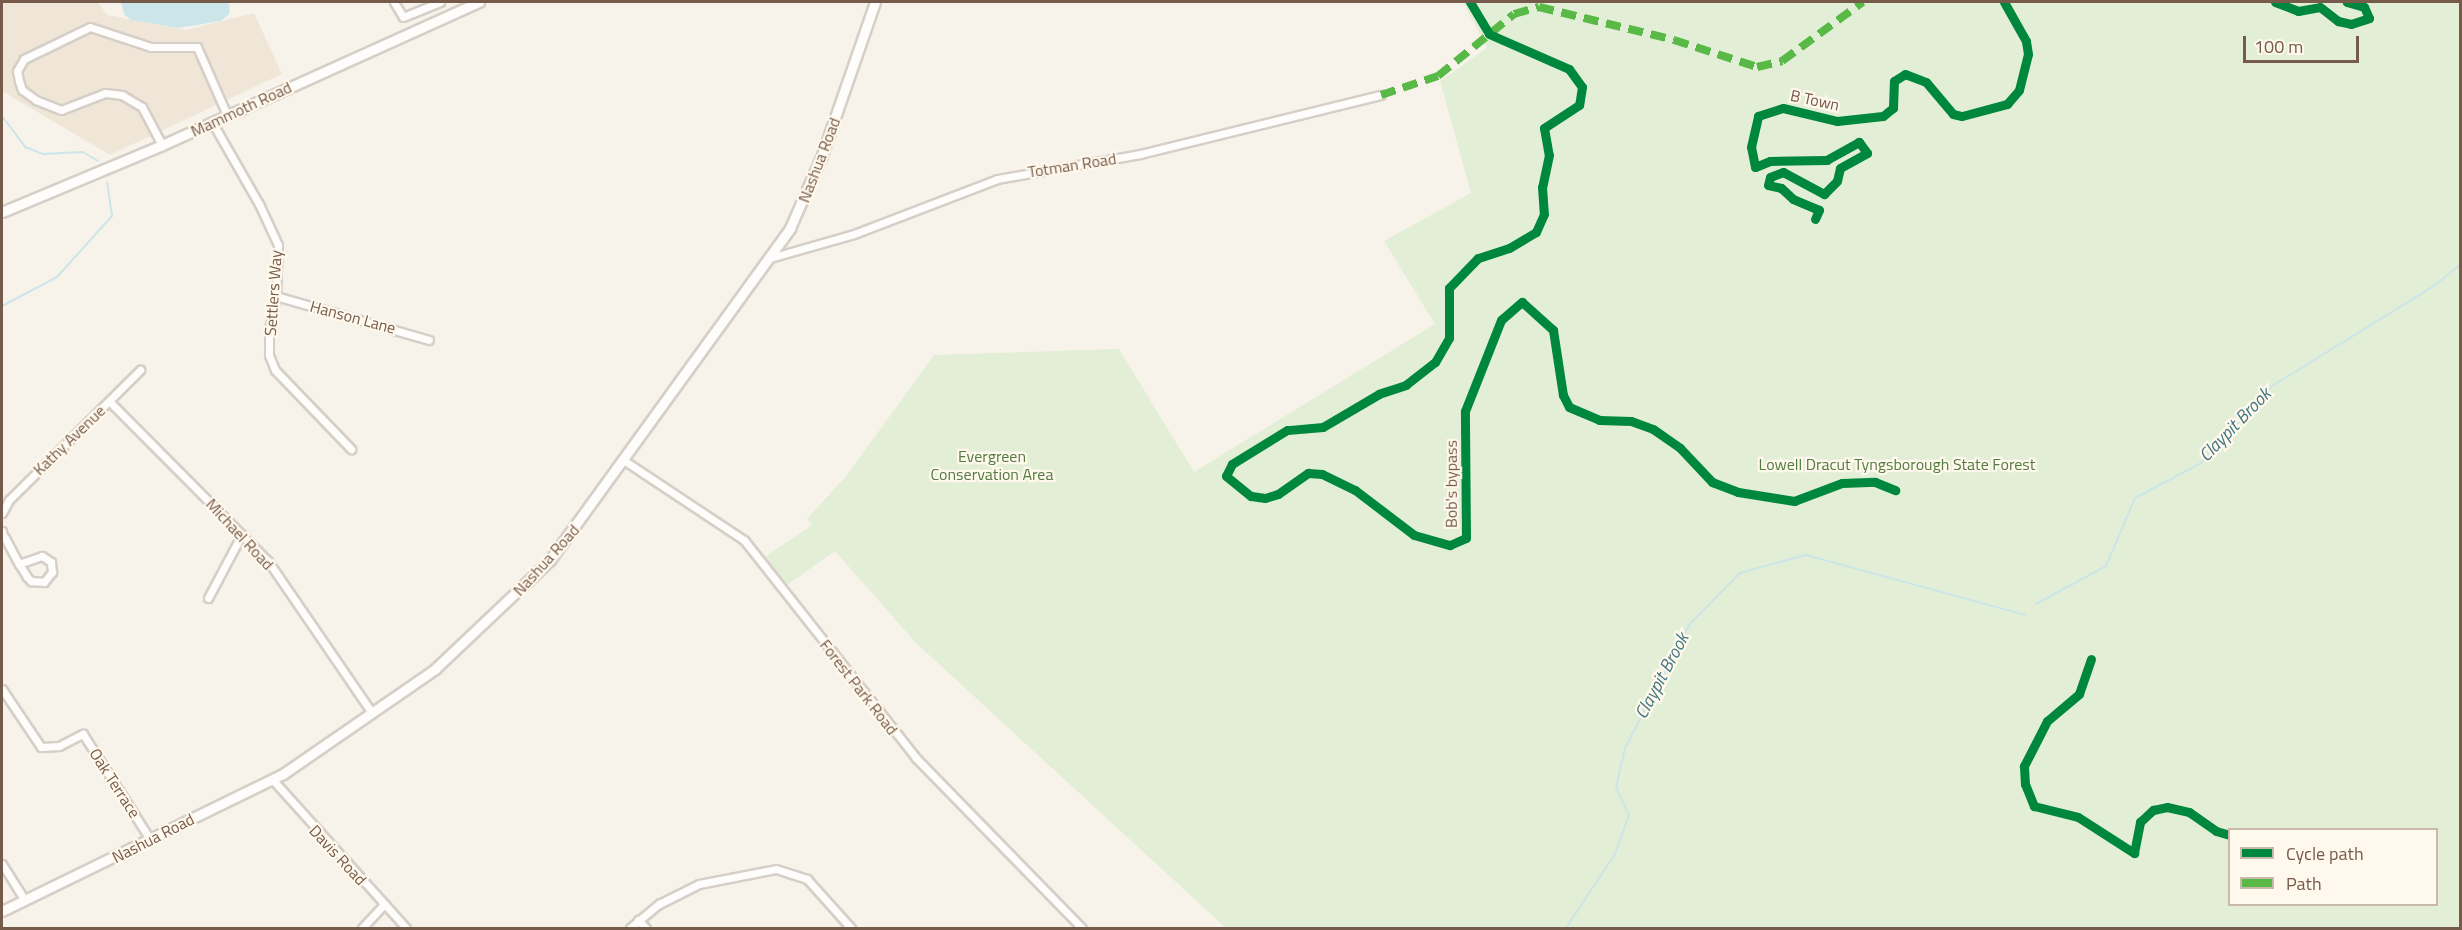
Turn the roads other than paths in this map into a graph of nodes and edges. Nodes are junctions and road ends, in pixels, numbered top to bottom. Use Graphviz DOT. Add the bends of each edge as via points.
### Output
graph roads {
  1 [pos="394,2"];
  2 [pos="440,2"];
  3 [pos="479,2"];
  4 [pos="875,2"];
  5 [pos="464,5"];
  6 [pos="1381,95"];
  7 [pos="227,115"];
  8 [pos="212,122"];
  9 [pos="162,145"];
  10 [pos="2,212"];
  11 [pos="770,258"];
  12 [pos="276,296"];
  13 [pos="429,340"];
  14 [pos="140,370"];
  15 [pos="109,401"];
  16 [pos="351,449"];
  17 [pos="625,461"];
  18 [pos="2,513"];
  19 [pos="2,531"];
  20 [pos="242,534"];
  21 [pos="19,564"];
  22 [pos="208,598"];
  23 [pos="2,689"];
  24 [pos="372,713"];
  25 [pos="272,779"];
  26 [pos="150,838"];
  27 [pos="2,864"];
  28 [pos="24,899"];
  29 [pos="384,904"];
  30 [pos="2,912"];
  31 [pos="634,925"];
  32 [pos="362,928"];
  33 [pos="406,928"];
  34 [pos="622,928"];
  35 [pos="646,928"];
  36 [pos="851,928"];
  37 [pos="1082,928"];
  1 -- 2 [label="street" via="403,17"];
  3 -- 5 [label="main road, Mammoth Road"];
  4 -- 11 [label="main road, Nashua Road" via="806,196"];
  5 -- 7 [label="main road, Mammoth Road"];
  6 -- 11 [label="street, Totman Road" via="1140,154 1005,177 854,234"];
  7 -- 8 [label="main road, Mammoth Road"];
  7 -- 9 [label="street" via="197,47 151,47 90,27 24,59 17,71 22,90 61,110 105,93 122,95 142,107"];
  8 -- 9 [label="main road, Mammoth Road"];
  8 -- 12 [label="street, Settlers Way" via="278,245"];
  9 -- 10 [label="main road, Mammoth Road"];
  11 -- 17 [label="main road, Nashua Road"];
  12 -- 13 [label="street, Hanson Lane"];
  12 -- 16 [label="street, Settlers Way" via="269,328 269,355 275,370"];
  14 -- 15 [label="street, Kathy Avenue"];
  15 -- 18 [label="street, Kathy Avenue" via="9,500"];
  15 -- 20 [label="street, Michael Road"];
  17 -- 24 [label="main road, Nashua Road" via="573,532 516,594 435,669"];
  17 -- 37 [label="street, Forest Park Road" via="744,540 916,758"];
  19 -- 21 [label="street"];
  20 -- 22 [label="street"];
  20 -- 24 [label="street, Michael Road" via="273,568"];
  21 -- 21 [label="street" via="33,582 44,582 52,575 52,564 45,556 34,556"];
  23 -- 26 [label="street, Oak Terrace" via="41,747 59,746 83,734"];
  24 -- 25 [label="main road, Nashua Road"];
  25 -- 26 [label="main road, Nashua Road"];
  25 -- 29 [label="street, Davis Road"];
  26 -- 28 [label="main road, Nashua Road"];
  27 -- 28 [label="street"];
  28 -- 30 [label="main road, Nashua Road"];
  29 -- 32 [label="street"];
  29 -- 33 [label="street, Davis Road"];
  31 -- 34 [label="street"];
  31 -- 35 [label="street"];
  31 -- 36 [label="street" via="666,900 699,884 780,869 810,882"];
}
